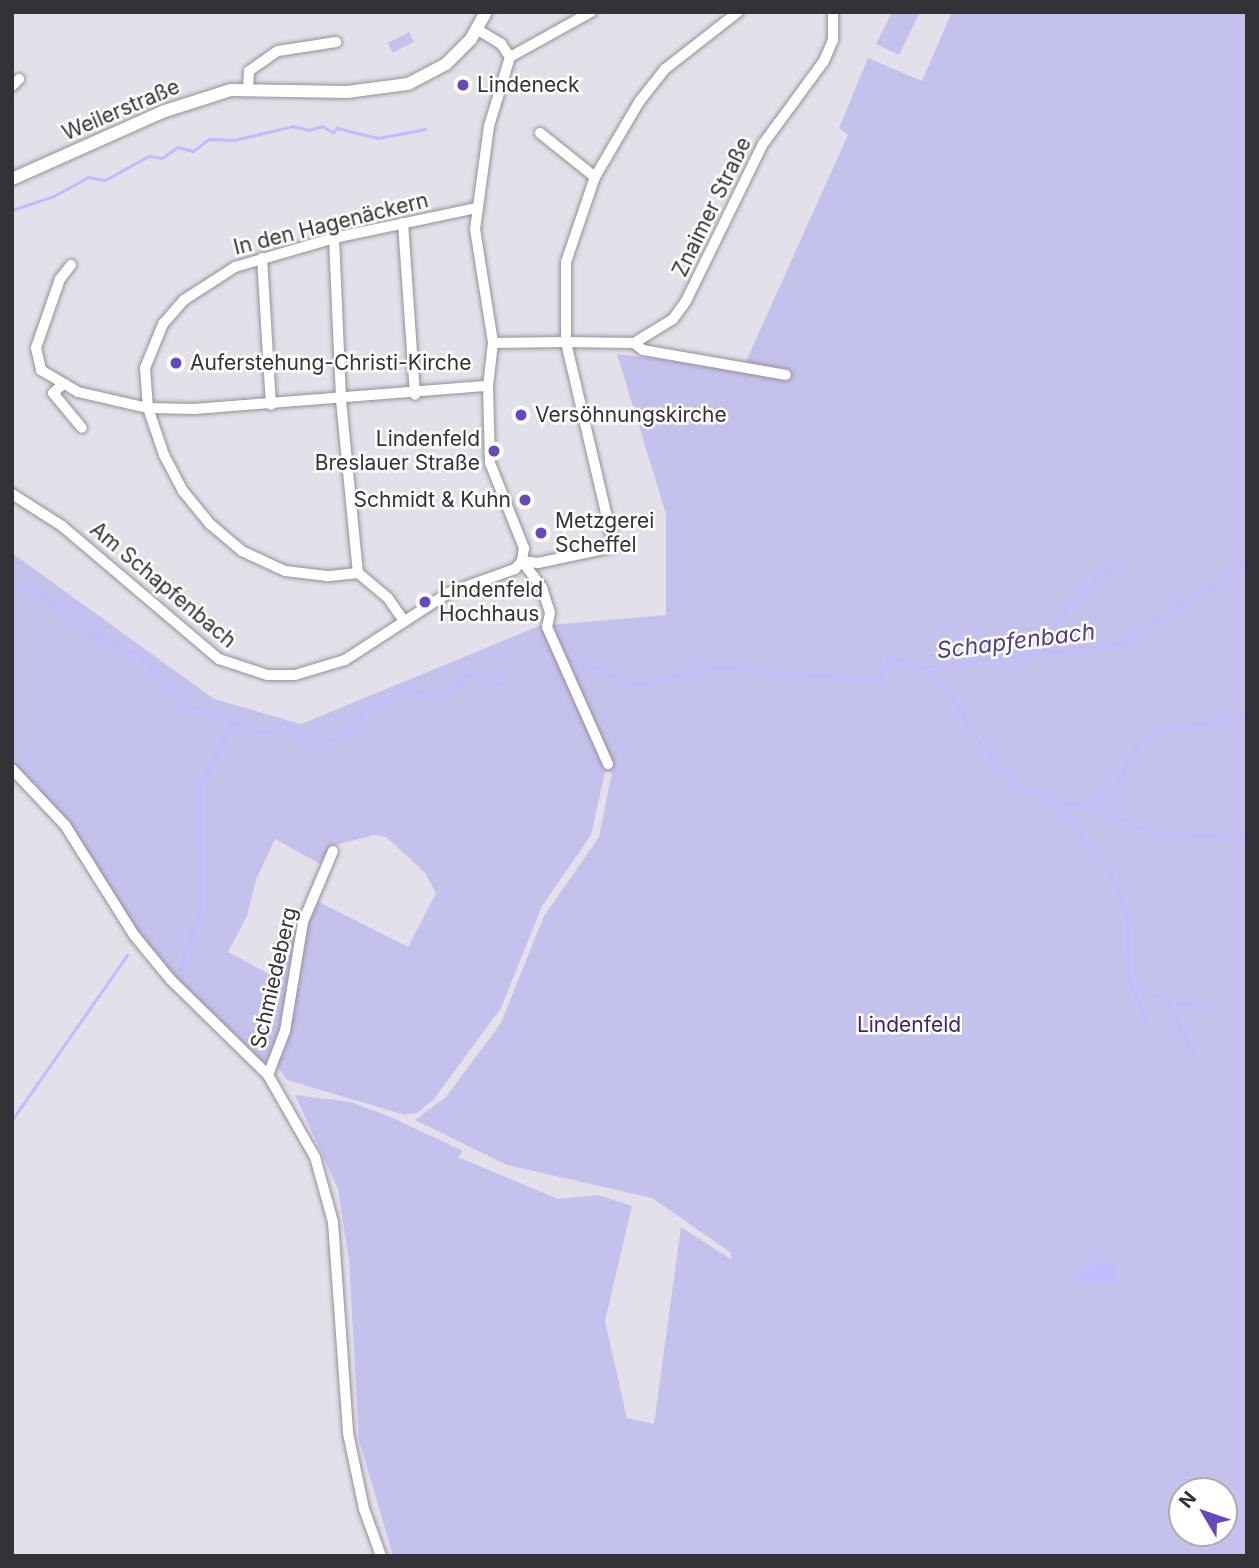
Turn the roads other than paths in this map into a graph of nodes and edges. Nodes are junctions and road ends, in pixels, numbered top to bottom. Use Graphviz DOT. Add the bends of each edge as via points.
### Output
graph roads {
  1 [pos="486,12"];
  2 [pos="591,12"];
  3 [pos="738,12"];
  4 [pos="833,12"];
  5 [pos="478,30"];
  6 [pos="336,41"];
  7 [pos="510,57"];
  8 [pos="248,90"];
  9 [pos="540,133"];
  10 [pos="595,177"];
  11 [pos="12,179"];
  12 [pos="476,208"];
  13 [pos="402,223"];
  14 [pos="334,238"];
  15 [pos="262,258"];
  16 [pos="71,265"];
  17 [pos="566,342"];
  18 [pos="493,343"];
  19 [pos="634,343"];
  20 [pos="786,375"];
  21 [pos="62,385"];
  22 [pos="488,386"];
  23 [pos="415,395"];
  24 [pos="341,400"];
  25 [pos="271,405"];
  26 [pos="148,408"];
  27 [pos="82,428"];
  28 [pos="12,494"];
  29 [pos="522,561"];
  30 [pos="358,573"];
  31 [pos="404,621"];
  32 [pos="608,764"];
  33 [pos="15,771"];
  34 [pos="333,851"];
  35 [pos="268,1075"];
  36 [pos="381,1556"];
  1 -- 5 [label="main road, Weilerstraße"];
  2 -- 7 [label="street"];
  3 -- 10 [label="street" via="665,69 639,102"];
  4 -- 19 [label="street, Znaimer Straße" via="833,40 824,61 763,144 686,301 673,318"];
  5 -- 7 [label="street" via="501,44"];
  5 -- 8 [label="main road, Weilerstraße" via="446,64 408,84 347,92"];
  6 -- 8 [label="street" via="278,51 248,71"];
  7 -- 12 [label="street" via="489,125"];
  8 -- 11 [label="main road, Weilerstraße" via="198,98"];
  9 -- 10 [label="street"];
  10 -- 17 [label="street" via="566,262"];
  12 -- 13 [label="street, In den Hagenäckern"];
  12 -- 18 [label="street" via="478,267"];
  13 -- 14 [label="street, In den Hagenäckern"];
  13 -- 23 [label="street"];
  14 -- 15 [label="street, In den Hagenäckern"];
  14 -- 24 [label="street"];
  15 -- 25 [label="street"];
  15 -- 26 [label="street, In den Hagenäckern" via="206,281 163,324 145,368"];
  16 -- 21 [label="street" via="60,279 36,348 37,365"];
  17 -- 18 [label="street"];
  17 -- 19 [label="street"];
  17 -- 29 [label="street" via="614,547 538,563"];
  18 -- 22 [label="street"];
  19 -- 20 [label="street" via="643,350"];
  21 -- 26 [label="street"];
  21 -- 27 [label="street" via="52,393"];
  22 -- 23 [label="street"];
  22 -- 29 [label="street" via="490,463 524,548"];
  23 -- 24 [label="street"];
  24 -- 25 [label="street"];
  24 -- 30 [label="street"];
  25 -- 26 [label="street"];
  26 -- 30 [label="street, In den Hagenäckern" via="164,455 183,491 225,539 285,571 327,576"];
  28 -- 31 [label="street, Am Schapfenbach" via="62,527 201,645 237,667 267,675 319,670 345,660"];
  29 -- 31 [label="street, Am Schapfenbach" via="515,569 448,593"];
  29 -- 32 [label="street" via="542,588 550,613 547,627"];
  30 -- 31 [label="street" via="388,598"];
  33 -- 35 [label="street" via="65,825 134,935"];
  34 -- 35 [label="street, Schmiedeberg" via="303,922 285,1031"];
  35 -- 36 [label="street" via="315,1157 331,1210 348,1433 364,1509"];
}
